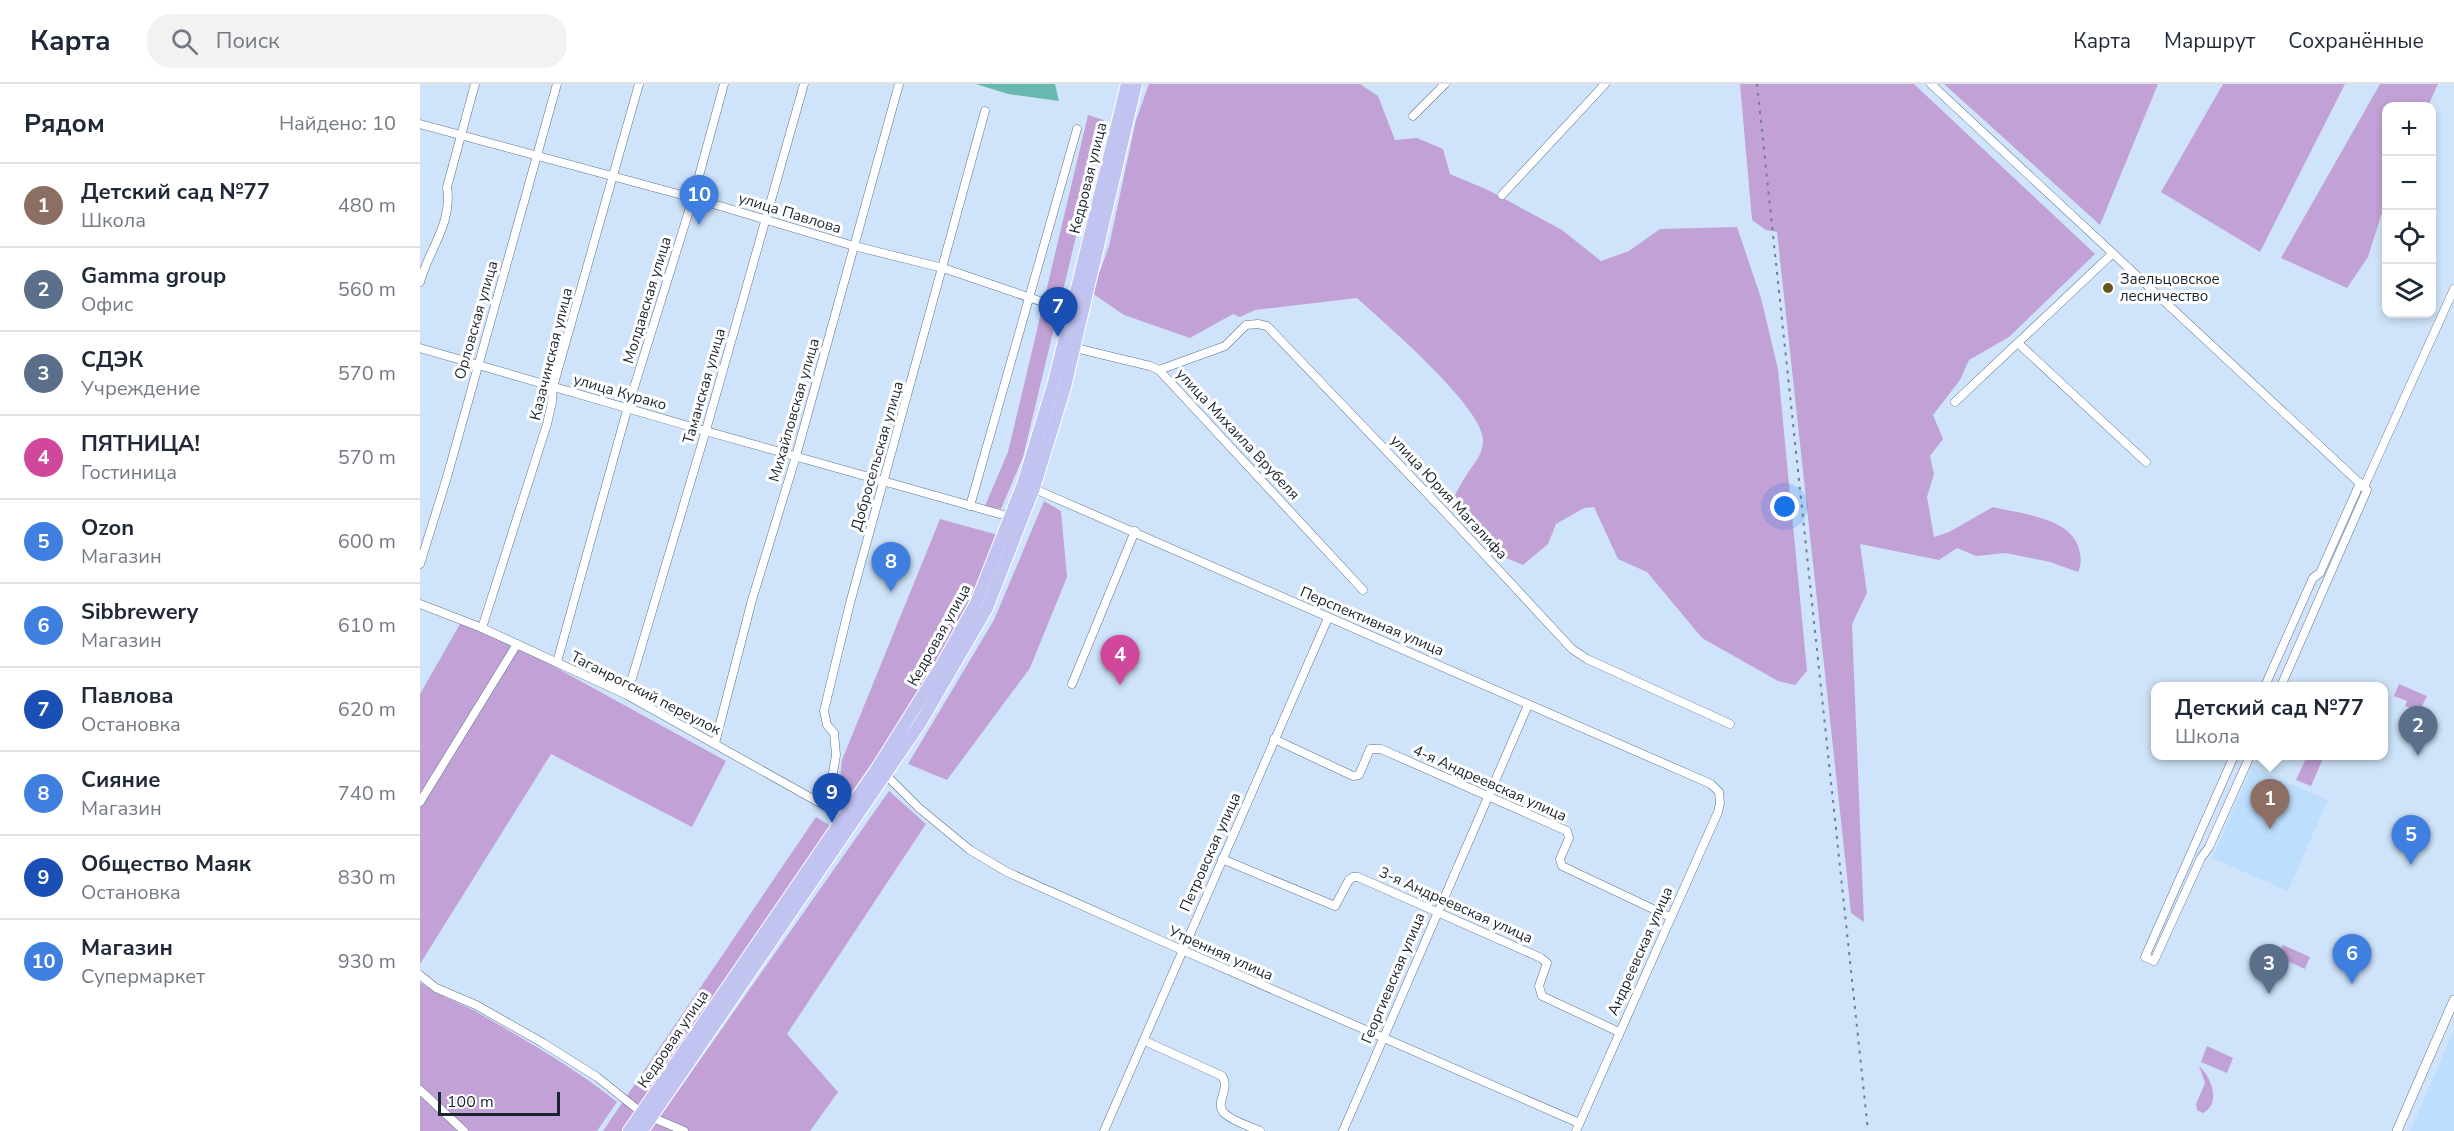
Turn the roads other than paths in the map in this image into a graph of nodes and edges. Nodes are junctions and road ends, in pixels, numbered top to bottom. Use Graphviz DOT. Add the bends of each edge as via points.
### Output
graph roads {
  1 [pos="475,84"];
  2 [pos="557,84"];
  3 [pos="639,84"];
  4 [pos="723,84"];
  5 [pos="804,84"];
  6 [pos="899,84"];
  7 [pos="1127,84"];
  8 [pos="1136,84"];
  9 [pos="1445,84"];
  10 [pos="1605,84"];
  11 [pos="1931,84"];
  12 [pos="985,111"];
  13 [pos="1413,116"];
  14 [pos="420,124"];
  15 [pos="1077,129"];
  16 [pos="461,136"];
  17 [pos="536,154"];
  18 [pos="614,176"];
  19 [pos="1502,195"];
  20 [pos="693,198"];
  21 [pos="765,219"];
  22 [pos="854,246"];
  23 [pos="2112,254"];
  24 [pos="943,268"];
  25 [pos="420,282"];
  26 [pos="2454,289"];
  27 [pos="1030,296"];
  28 [pos="1077,314"];
  29 [pos="2019,344"];
  30 [pos="1069,346"];
  31 [pos="420,348"];
  32 [pos="477,365"];
  33 [pos="1159,370"];
  34 [pos="553,387"];
  35 [pos="1955,402"];
  36 [pos="627,410"];
  37 [pos="706,430"];
  38 [pos="796,456"];
  39 [pos="2146,462"];
  40 [pos="884,482"];
  41 [pos="1028,486"];
  42 [pos="2364,487"];
  43 [pos="970,506"];
  44 [pos="1016,518"];
  45 [pos="1134,531"];
  46 [pos="420,564"];
  47 [pos="1363,590"];
  48 [pos="420,604"];
  49 [pos="1328,618"];
  50 [pos="482,628"];
  51 [pos="517,644"];
  52 [pos="556,663"];
  53 [pos="2267,682"];
  54 [pos="2283,682"];
  55 [pos="1072,684"];
  56 [pos="627,695"];
  57 [pos="1528,705"];
  58 [pos="1730,724"];
  59 [pos="1274,739"];
  60 [pos="715,743"];
  61 [pos="2232,760"];
  62 [pos="2248,760"];
  63 [pos="882,771"];
  64 [pos="1711,784"];
  65 [pos="1487,795"];
  66 [pos="420,802"];
  67 [pos="827,808"];
  68 [pos="849,819"];
  69 [pos="1222,859"];
  70 [pos="1436,912"];
  71 [pos="1670,917"];
  72 [pos="1182,950"];
  73 [pos="420,975"];
  74 [pos="2454,999"];
  75 [pos="1619,1032"];
  76 [pos="1383,1037"];
  77 [pos="1145,1041"];
  78 [pos="420,1090"];
  79 [pos="646,1115"];
  80 [pos="1578,1127"];
  81 [pos="464,1131"];
  82 [pos="629,1131"];
  83 [pos="642,1131"];
  84 [pos="684,1131"];
  85 [pos="1104,1131"];
  86 [pos="1260,1131"];
  87 [pos="1343,1131"];
  88 [pos="2397,1131"];
  1 -- 16 [label="street"];
  2 -- 17 [label="street, Орловская улица"];
  3 -- 18 [label="street, Казачинская улица"];
  4 -- 20 [label="street, Молдавская улица"];
  5 -- 21 [label="street, Таманская улица"];
  6 -- 22 [label="street, Михайловская улица"];
  7 -- 28 [label="main road, Кедровая улица"];
  8 -- 28 [label="main road, Кедровая улица"];
  9 -- 13 [label="street"];
  10 -- 19 [label="street"];
  11 -- 23 [label="street"];
  12 -- 24 [label="street, Добросельская улица"];
  14 -- 16 [label="street, улица Павлова"];
  15 -- 27 [label="street, Кедровая улица"];
  16 -- 17 [label="street, улица Павлова"];
  16 -- 25 [label="street" via="447,187 450,201 445,224"];
  17 -- 18 [label="street, улица Павлова"];
  17 -- 32 [label="street, Орловская улица"];
  18 -- 20 [label="street, улица Павлова"];
  18 -- 34 [label="street, Казачинская улица"];
  20 -- 21 [label="street, улица Павлова"];
  20 -- 36 [label="street, Молдавская улица"];
  21 -- 22 [label="street, улица Павлова"];
  21 -- 37 [label="street, Таманская улица"];
  22 -- 24 [label="street, улица Павлова"];
  22 -- 38 [label="street, Михайловская улица"];
  23 -- 29 [label="street"];
  23 -- 42 [label="street"];
  24 -- 27 [label="street, улица Павлова"];
  24 -- 40 [label="street, Добросельская улица"];
  26 -- 42 [label="street"];
  27 -- 28 [label="street, улица Павлова"];
  27 -- 43 [label="street, Кедровая улица"];
  28 -- 30 [label="main road, Кедровая улица"];
  29 -- 35 [label="street"];
  29 -- 39 [label="street"];
  30 -- 33 [label="street, улица Михаила Врубеля"];
  30 -- 41 [label="main road, Кедровая улица"];
  31 -- 32 [label="street, улица Курако"];
  32 -- 34 [label="street, улица Курако"];
  32 -- 46 [label="street, Орловская улица"];
  33 -- 47 [label="street, улица Михаила Врубеля"];
  33 -- 58 [label="street, улица Юрия Магалифа" via="1225,346 1246,326 1267,326 1572,648 1587,659"];
  34 -- 36 [label="street, улица Курако"];
  34 -- 50 [label="street, Казачинская улица" via="547,424"];
  36 -- 37 [label="street, улица Курако"];
  36 -- 52 [label="street, Молдавская улица"];
  37 -- 38 [label="street, улица Курако"];
  37 -- 56 [label="street, Таманская улица"];
  38 -- 40 [label="street, улица Курако"];
  38 -- 60 [label="street, Михайловская улица" via="752,600"];
  40 -- 43 [label="street, улица Курако"];
  40 -- 67 [label="street, Добросельская улица" via="824,711 834,734 836,755"];
  41 -- 44 [label="main road, Кедровая улица"];
  41 -- 45 [label="street, Перспективная улица"];
  42 -- 53 [label="street" via="2320,573 2313,578"];
  42 -- 54 [label="street"];
  43 -- 44 [label="street, улица Курако"];
  44 -- 63 [label="main road, Кедровая улица" via="987,608 951,673"];
  45 -- 49 [label="street, Перспективная улица"];
  45 -- 55 [label="street"];
  48 -- 50 [label="street, Таганрогский переулок"];
  49 -- 57 [label="street, Перспективная улица"];
  49 -- 59 [label="street, Петровская улица"];
  50 -- 51 [label="street, Таганрогский переулок"];
  51 -- 52 [label="street, Таганрогский переулок"];
  51 -- 66 [label="street"];
  52 -- 56 [label="street, Таганрогский переулок"];
  56 -- 60 [label="street, Таганрогский переулок"];
  57 -- 64 [label="street, Перспективная улица"];
  57 -- 65 [label="street, Георгиевская улица"];
  59 -- 65 [label="street, 4-я Андреевская улица" via="1353,777 1359,775 1370,750 1381,748"];
  59 -- 69 [label="street, Петровская улица"];
  60 -- 67 [label="street, Таганрогский переулок"];
  61 -- 62 [label="street" via="2145,957 2154,962"];
  63 -- 68 [label="main road, Кедровая улица"];
  63 -- 72 [label="street, Утренняя улица" via="928,815 998,866"];
  64 -- 71 [label="street, Андреевская улица" via="1719,792 1718,812"];
  65 -- 70 [label="street, Георгиевская улица"];
  65 -- 71 [label="street, 4-я Андреевская улица" via="1567,831 1562,866"];
  67 -- 68 [label="street, Таганрогский переулок"];
  68 -- 79 [label="main road, Кедровая улица"];
  69 -- 70 [label="street, 3-я Андреевская улица" via="1335,906 1353,877"];
  69 -- 72 [label="street, Петровская улица"];
  70 -- 75 [label="street, 3-я Андреевская улица" via="1541,958 1547,963 1539,986 1542,996"];
  70 -- 76 [label="street, Георгиевская улица"];
  71 -- 75 [label="street, Андреевская улица"];
  72 -- 76 [label="street, Утренняя улица"];
  72 -- 77 [label="street, Петровская улица"];
  73 -- 79 [label="street" via="436,988 476,1005 543,1043 597,1077"];
  74 -- 88 [label="street"];
  75 -- 80 [label="street, Андреевская улица"];
  76 -- 80 [label="street, Утренняя улица"];
  76 -- 87 [label="street, Георгиевская улица"];
  77 -- 85 [label="street, Петровская улица"];
  77 -- 86 [label="street" via="1222,1076 1226,1089 1221,1110"];
  78 -- 81 [label="street"];
  79 -- 82 [label="main road, Кедровая улица"];
  79 -- 83 [label="main road, Кедровая улица"];
  79 -- 84 [label="street"];
}
